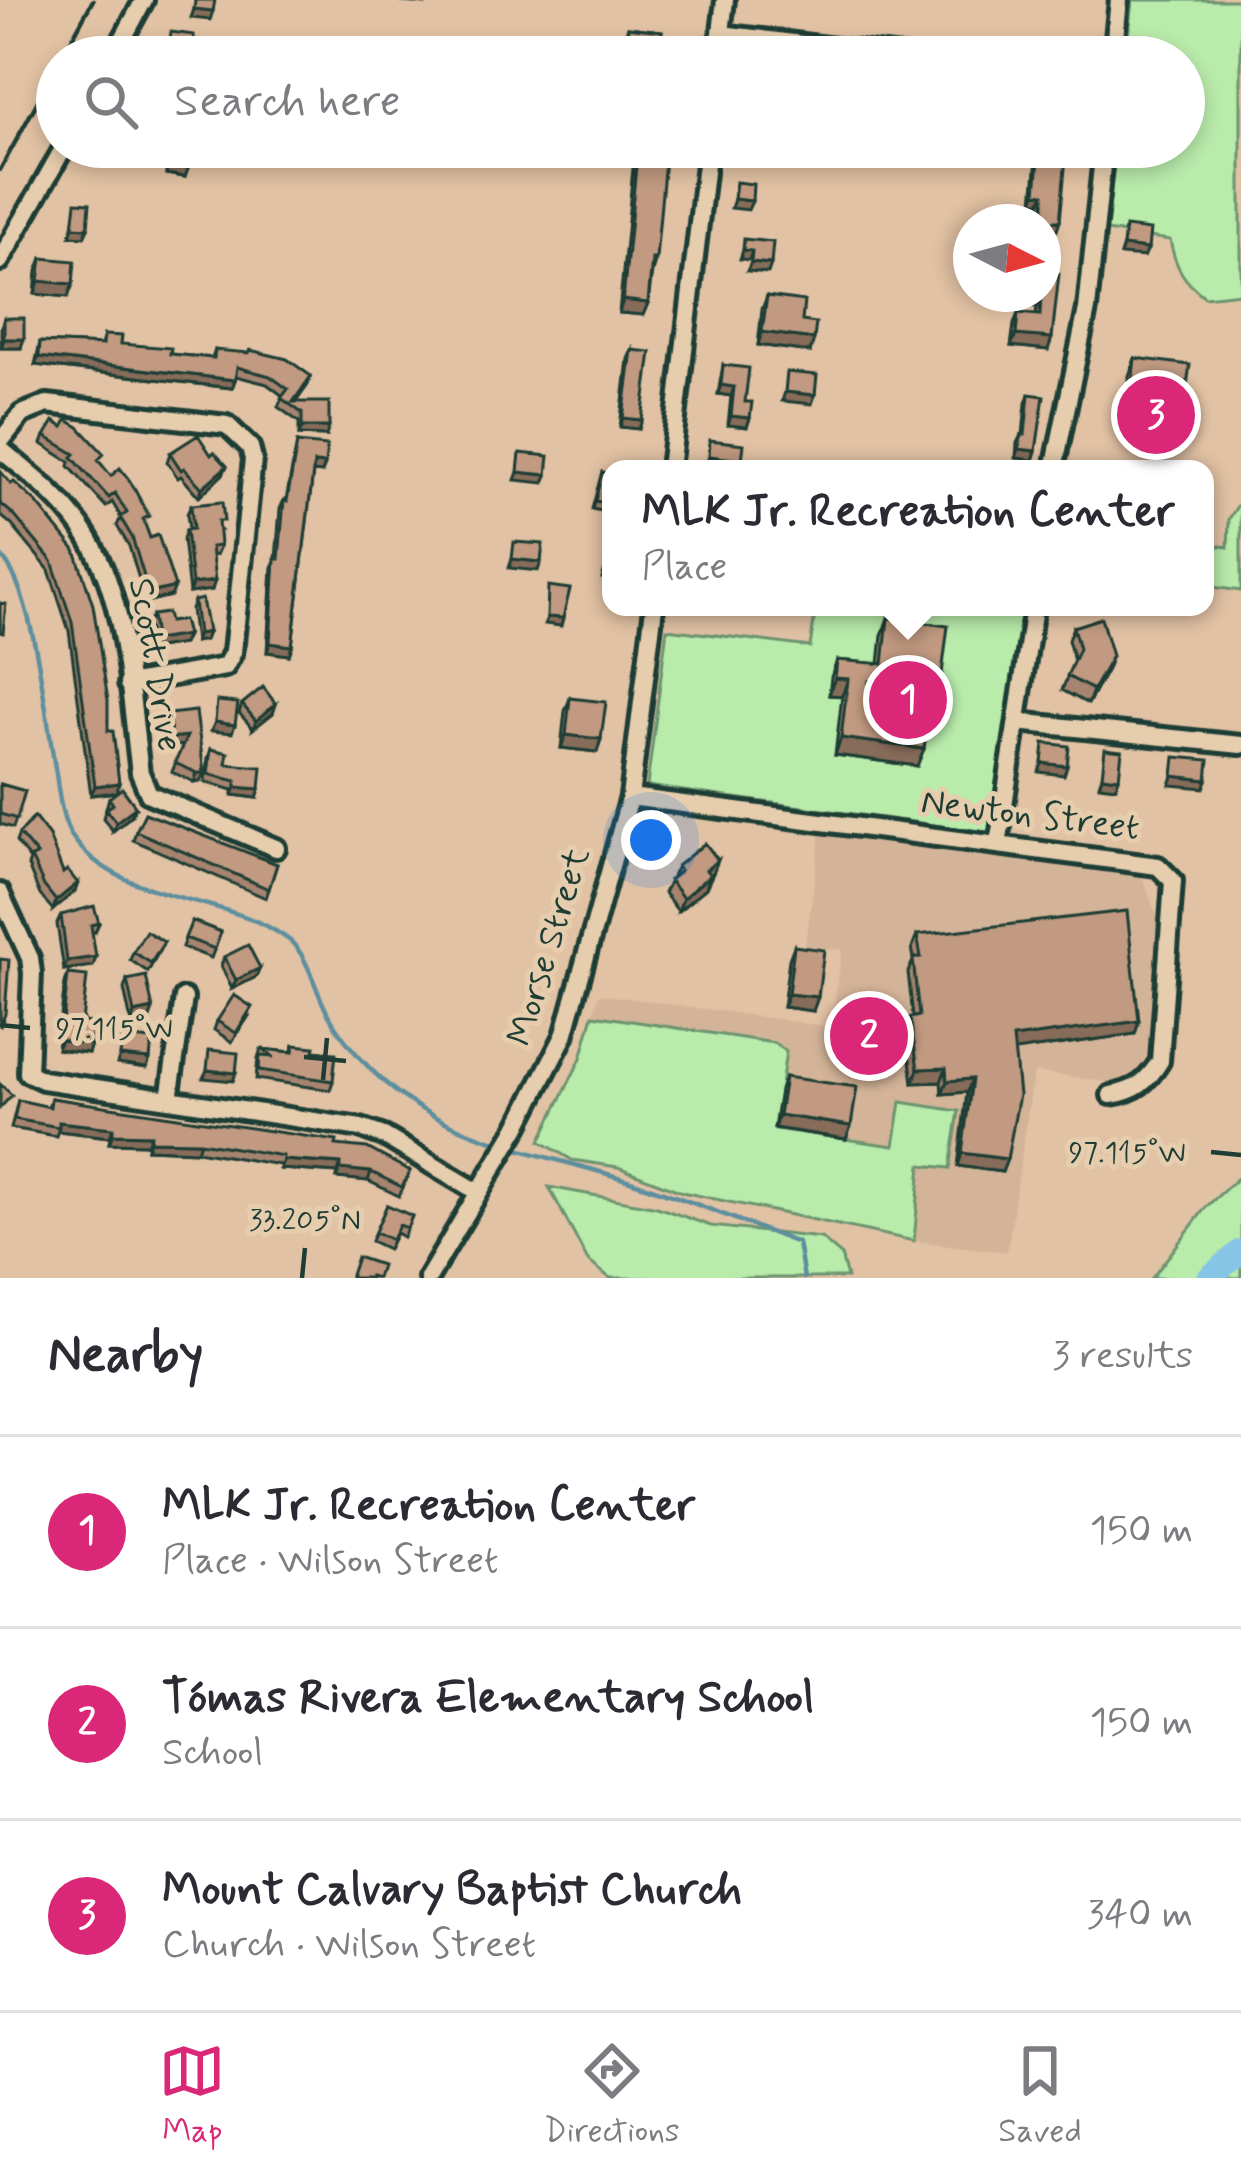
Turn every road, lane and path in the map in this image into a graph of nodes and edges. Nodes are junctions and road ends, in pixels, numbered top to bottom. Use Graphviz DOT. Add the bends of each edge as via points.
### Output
graph roads {
  1 [pos="144,0"];
  2 [pos="725,0"];
  3 [pos="1119,0"];
  4 [pos="721,34"];
  5 [pos="124,36"];
  6 [pos="737,36"];
  7 [pos="1115,36"];
  8 [pos="52,168"];
  9 [pos="706,168"];
  10 [pos="1102,168"];
  11 [pos="0,261"];
  12 [pos="0,446"];
  13 [pos="671,460"];
  14 [pos="1056,460"];
  15 [pos="653,616"];
  16 [pos="1033,616"];
  17 [pos="128,684"];
  18 [pos="1017,722"];
  19 [pos="1241,745"];
  20 [pos="630,797"];
  21 [pos="998,845"];
  22 [pos="275,848"];
  23 [pos="0,893"];
  24 [pos="184,998"];
  25 [pos="1111,1095"];
  26 [pos="169,1099"];
  27 [pos="483,1184"];
  28 [pos="428,1278"];
  1 -- 5 [label="street"];
  2 -- 4 [label="street"];
  3 -- 7 [label="street"];
  4 -- 6 [label="street"];
  8 -- 11 [label="street"];
  9 -- 13 [label="street"];
  10 -- 14 [label="street" via="1087,309"];
  12 -- 17 [label="street, Scott Drive" via="94,548 110,584"];
  12 -- 17 [label="street" via="22,414 47,404 227,425 250,447 233,652 225,667"];
  15 -- 20 [label="street, Morse Street"];
  16 -- 18 [label="street"];
  17 -- 22 [label="street, Scott Drive" via="149,794"];
  18 -- 19 [label="street"];
  18 -- 21 [label="street"];
  20 -- 21 [label="street, Newton Street"];
  20 -- 27 [label="street, Morse Street" via="564,1036"];
  21 -- 25 [label="street, Newton Street" via="1158,866 1173,881 1160,1061 1147,1081"];
  23 -- 26 [label="street" via="30,958 28,1073"];
  24 -- 26 [label="street"];
  26 -- 27 [label="street" via="361,1128"];
  27 -- 28 [label="street, Morse Street"];
}
